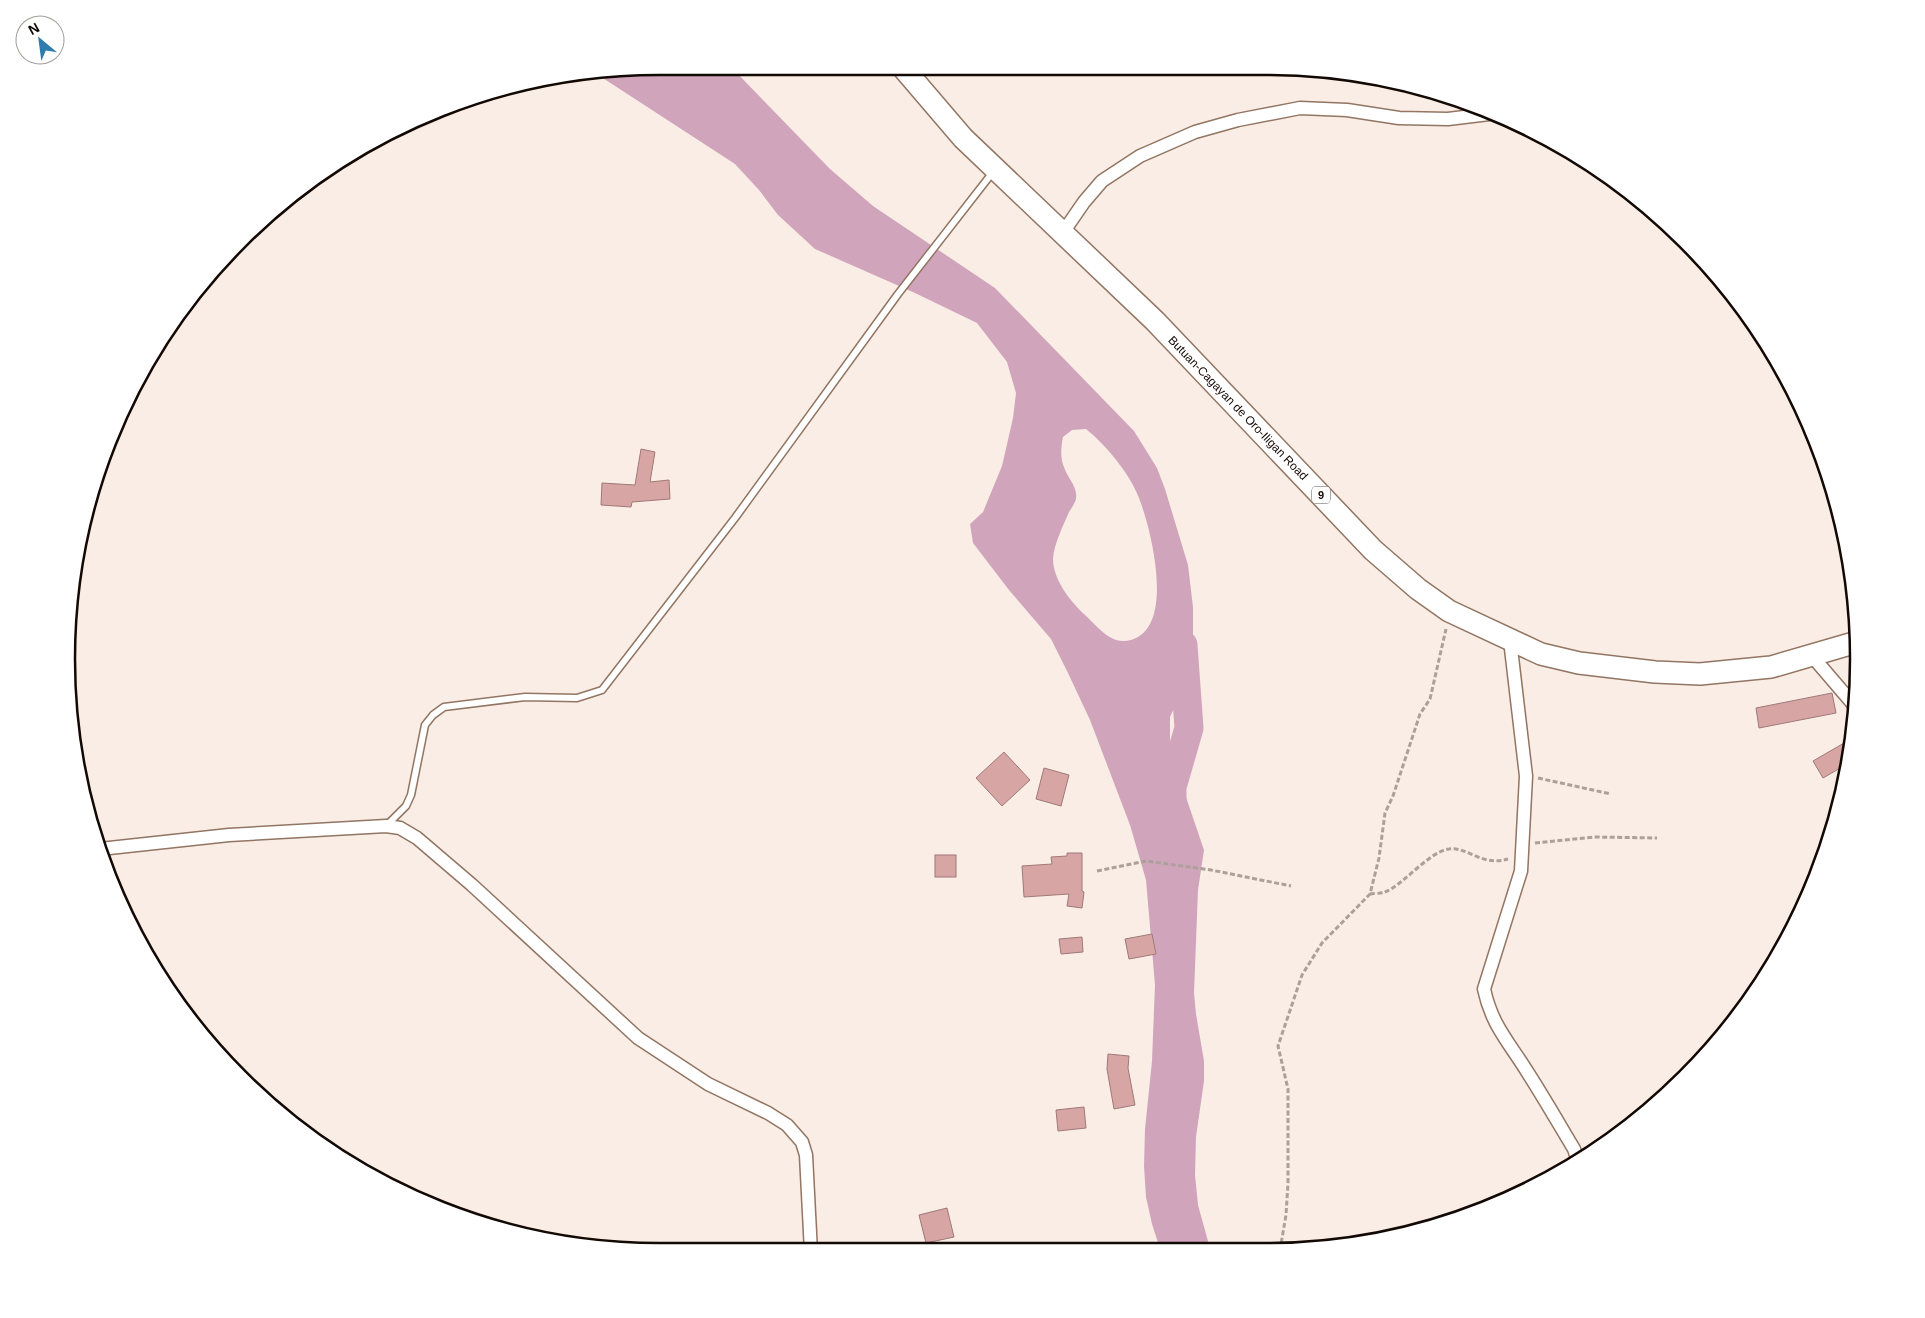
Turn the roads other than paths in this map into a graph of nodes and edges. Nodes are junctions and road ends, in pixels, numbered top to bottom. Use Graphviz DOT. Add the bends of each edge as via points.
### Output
graph roads {
  1 [pos="909,75"];
  2 [pos="1479,115"];
  3 [pos="995,169"];
  4 [pos="1062,234"];
  5 [pos="1510,640"];
  6 [pos="1850,644"];
  7 [pos="1812,656"];
  8 [pos="1849,699"];
  9 [pos="386,826"];
  10 [pos="106,848"];
  11 [pos="1576,1154"];
  12 [pos="811,1243"];
  1 -- 3 [label="highway, Butuan-Cagayan de Oro-Iligan Road / 9" via="963,138"];
  2 -- 4 [label="street" via="1448,119 1399,118 1347,110 1300,108 1203,129 1140,156 1102,181"];
  3 -- 4 [label="highway, Butuan-Cagayan de Oro-Iligan Road / 9"];
  3 -- 9 [label="lane" via="898,294 735,518 602,690 577,698 525,697 444,707 426,725 406,806"];
  4 -- 5 [label="highway, Butuan-Cagayan de Oro-Iligan Road / 9" via="1155,321 1372,550 1449,611"];
  5 -- 7 [label="highway, Butuan-Cagayan de Oro-Iligan Road / 9" via="1541,654 1579,663 1655,672 1700,674 1771,667"];
  5 -- 11 [label="street" via="1526,776 1521,871 1484,989 1496,1026 1527,1071"];
  6 -- 7 [label="highway, Butuan-Cagayan de Oro-Iligan Road / 9"];
  7 -- 8 [label="street"];
  9 -- 10 [label="street" via="229,836"];
  9 -- 12 [label="street" via="400,828 424,844 638,1038 708,1084 787,1125 802,1142 806,1155"];
}
